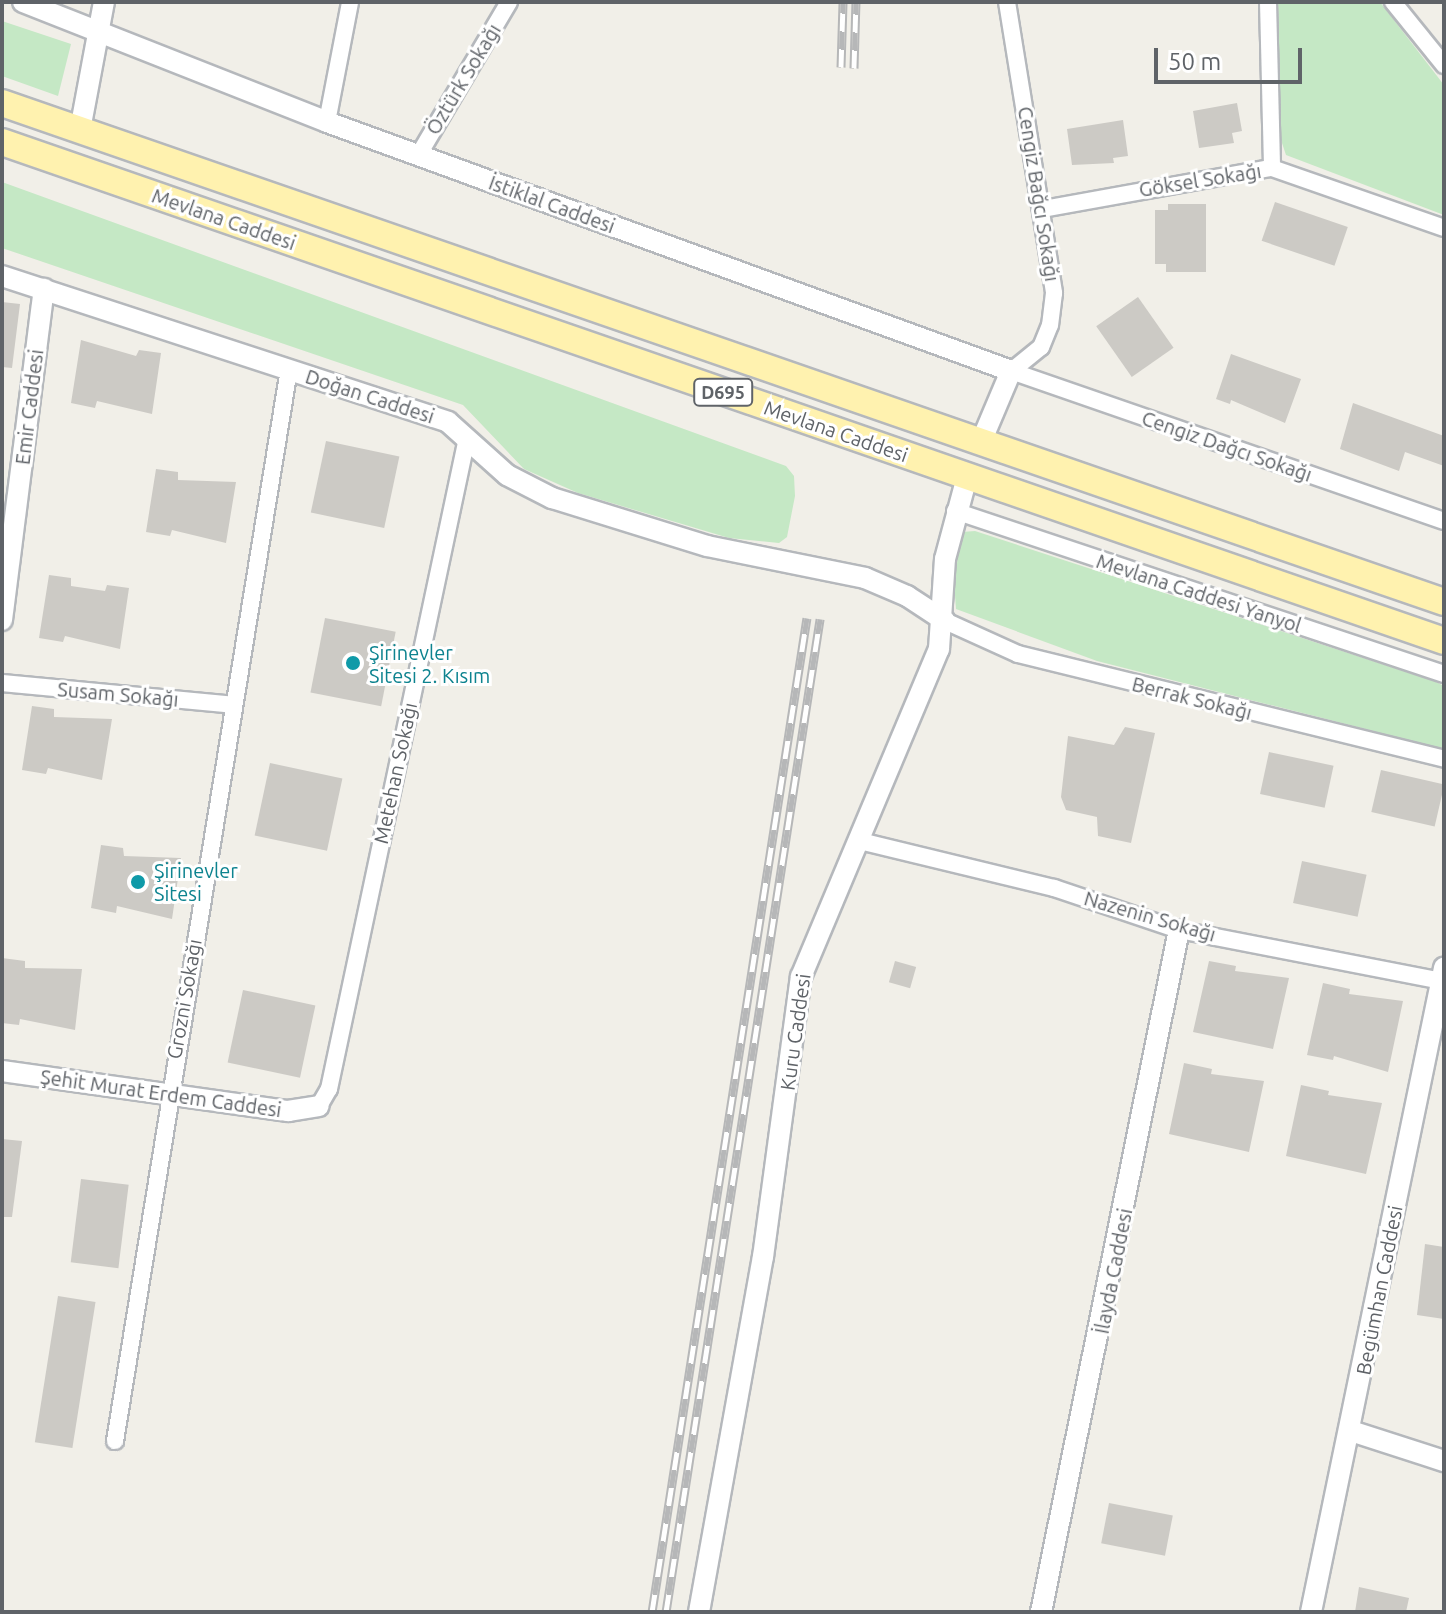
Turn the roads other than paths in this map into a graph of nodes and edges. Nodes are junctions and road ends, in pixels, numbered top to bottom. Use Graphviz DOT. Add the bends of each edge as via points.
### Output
graph roads {
  1 [pos="23,2"];
  2 [pos="104,2"];
  3 [pos="350,2"];
  4 [pos="509,2"];
  5 [pos="1007,2"];
  6 [pos="1268,2"];
  7 [pos="1393,2"];
  8 [pos="100,30"];
  9 [pos="1442,57"];
  10 [pos="2,103"];
  11 [pos="327,122"];
  12 [pos="80,130"];
  13 [pos="2,142"];
  14 [pos="418,156"];
  15 [pos="1272,168"];
  16 [pos="1043,209"];
  17 [pos="1444,228"];
  18 [pos="2,276"];
  19 [pos="44,289"];
  20 [pos="289,369"];
  21 [pos="1011,371"];
  22 [pos="467,438"];
  23 [pos="981,442"];
  24 [pos="967,477"];
  25 [pos="955,511"];
  26 [pos="1444,521"];
  27 [pos="1444,602"];
  28 [pos="2,620"];
  29 [pos="945,621"];
  30 [pos="1444,641"];
  31 [pos="1444,674"];
  32 [pos="2,683"];
  33 [pos="233,705"];
  34 [pos="1444,759"];
  35 [pos="860,841"];
  36 [pos="1179,930"];
  37 [pos="1443,974"];
  38 [pos="1439,1023"];
  39 [pos="2,1071"];
  40 [pos="168,1093"];
  41 [pos="319,1106"];
  42 [pos="1351,1431"];
  43 [pos="115,1441"];
  44 [pos="1444,1461"];
  45 [pos="699,1612"];
  46 [pos="1041,1612"];
  47 [pos="1311,1612"];
  1 -- 8 [label="street, İstiklal Caddesi"];
  2 -- 8 [label="street"];
  3 -- 11 [label="street"];
  4 -- 14 [label="street, Öztürk Sokağı"];
  5 -- 16 [label="street, Cengiz Bağcı Sokağı"];
  6 -- 15 [label="street"];
  7 -- 9 [label="street"];
  8 -- 11 [label="street, İstiklal Caddesi"];
  8 -- 12 [label="street"];
  10 -- 12 [label="main road, Mevlana Caddesi / D695"];
  11 -- 14 [label="street, İstiklal Caddesi"];
  12 -- 23 [label="main road, Mevlana Caddesi / D695"];
  13 -- 24 [label="main road, Mevlana Caddesi / D695"];
  14 -- 21 [label="street, İstiklal Caddesi"];
  15 -- 16 [label="street, Göksel Sokağı"];
  15 -- 17 [label="street, Göksel Sokağı"];
  16 -- 21 [label="street, Cengiz Bağcı Sokağı" via="1054,293 1050,325 1041,347"];
  18 -- 19 [label="street, Doğan Caddesi"];
  19 -- 20 [label="street, Doğan Caddesi"];
  19 -- 28 [label="street, Emir Caddesi"];
  20 -- 22 [label="street, Doğan Caddesi" via="448,422"];
  20 -- 33 [label="street, Grozni Sokağı"];
  21 -- 23 [label="street"];
  21 -- 26 [label="street, Cengiz Dağcı Sokağı"];
  22 -- 29 [label="street, Doğan Caddesi" via="507,475 552,498 707,546 865,578 907,596"];
  22 -- 41 [label="street, Metehan Sokağı" via="329,1089"];
  23 -- 27 [label="main road, Mevlana Caddesi / D695"];
  24 -- 25 [label="street, Kuru Caddesi"];
  24 -- 30 [label="main road, Mevlana Caddesi / D695"];
  25 -- 29 [label="street, Kuru Caddesi" via="945,559"];
  25 -- 31 [label="street, Mevlana Caddesi Yanyol"];
  29 -- 34 [label="street, Berrak Sokağı" via="1018,654"];
  29 -- 35 [label="street, Kuru Caddesi" via="931,674"];
  32 -- 33 [label="street, Susam Sokağı"];
  33 -- 40 [label="street, Grozni Sokağı"];
  35 -- 36 [label="street, Nazenin Sokağı" via="1054,888"];
  35 -- 45 [label="street, Kuru Caddesi" via="801,977 763,1257"];
  36 -- 37 [label="street, Nazenin Sokağı"];
  36 -- 46 [label="street, İlayda Caddesi"];
  37 -- 38 [label="street, Begümhan Caddesi"];
  38 -- 42 [label="street, Begümhan Caddesi"];
  39 -- 40 [label="street, Şehit Murat Erdem Caddesi"];
  40 -- 41 [label="street, Şehit Murat Erdem Caddesi" via="288,1111"];
  40 -- 43 [label="street, Grozni Sokağı"];
  42 -- 44 [label="street"];
  42 -- 47 [label="street, Begümhan Caddesi"];
}
